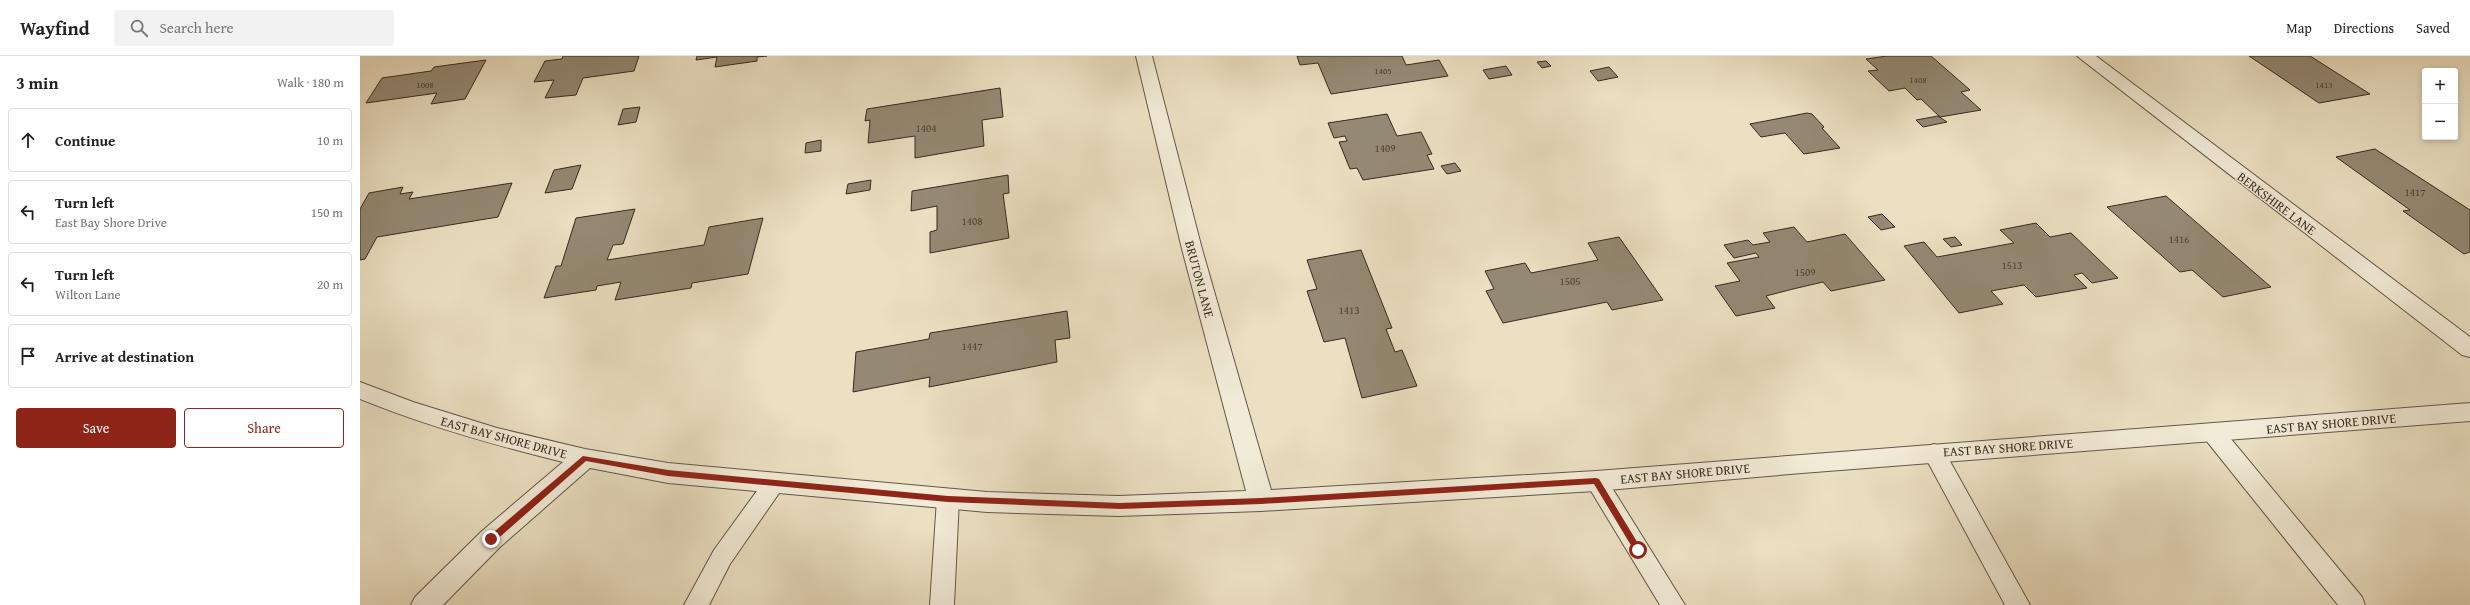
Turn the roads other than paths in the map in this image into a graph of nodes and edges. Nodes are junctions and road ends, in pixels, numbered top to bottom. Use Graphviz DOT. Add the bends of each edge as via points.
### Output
graph roads {
  1 [pos="1144,56"];
  2 [pos="2085,56"];
  3 [pos="2470,350"];
  4 [pos="360,390"];
  5 [pos="2470,412"];
  6 [pos="2212,433"];
  7 [pos="1934,453"];
  8 [pos="585,458"];
  9 [pos="1596,481"];
  10 [pos="776,483"];
  11 [pos="948,499"];
  12 [pos="1261,501"];
  13 [pos="425,605"];
  14 [pos="696,605"];
  15 [pos="942,605"];
  16 [pos="1673,605"];
  17 [pos="2018,605"];
  18 [pos="2353,605"];
  1 -- 12 [label="street, BRUTON LANE" via="1192,249"];
  2 -- 3 [label="street, BERKSHIRE LANE"];
  4 -- 8 [label="street, EAST BAY SHORE DRIVE" via="405,408 497,437"];
  5 -- 6 [label="street, EAST BAY SHORE DRIVE"];
  6 -- 7 [label="street, EAST BAY SHORE DRIVE"];
  6 -- 18 [label="lane"];
  7 -- 9 [label="street, EAST BAY SHORE DRIVE"];
  7 -- 17 [label="lane"];
  8 -- 10 [label="street, EAST BAY SHORE DRIVE" via="668,473"];
  8 -- 13 [label="street" via="491,539"];
  9 -- 12 [label="street, EAST BAY SHORE DRIVE"];
  9 -- 16 [label="lane"];
  10 -- 11 [label="street, EAST BAY SHORE DRIVE"];
  10 -- 14 [label="lane" via="722,557"];
  11 -- 12 [label="street, EAST BAY SHORE DRIVE" via="1120,506"];
  11 -- 15 [label="lane"];
}
